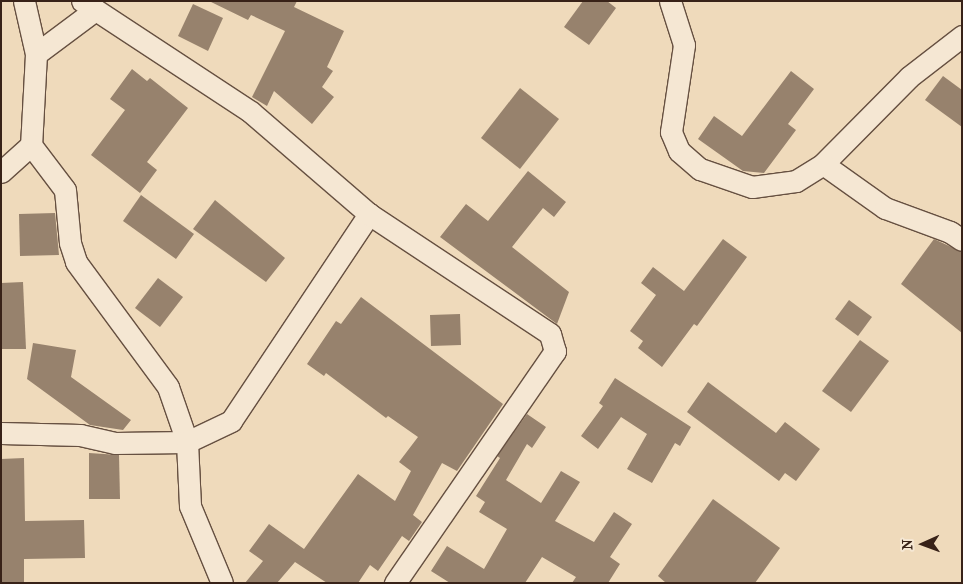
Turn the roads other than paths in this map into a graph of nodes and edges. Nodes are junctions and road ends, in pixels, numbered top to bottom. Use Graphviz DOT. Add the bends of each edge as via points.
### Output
graph roads {
  1 [pos="24,1"];
  2 [pos="670,1"];
  3 [pos="88,6"];
  4 [pos="962,36"];
  5 [pos="36,54"];
  6 [pos="31,145"];
  7 [pos="823,164"];
  8 [pos="1,172"];
  9 [pos="369,214"];
  10 [pos="962,240"];
  11 [pos="1,433"];
  12 [pos="187,442"];
  13 [pos="222,583"];
  14 [pos="396,583"];
  1 -- 5 [label="street"];
  2 -- 7 [label="street" via="684,45 671,132 679,151 700,169 752,187 796,181"];
  3 -- 5 [label="street"];
  3 -- 9 [label="street" via="251,112"];
  4 -- 7 [label="street" via="909,77"];
  5 -- 6 [label="street"];
  6 -- 8 [label="street"];
  6 -- 12 [label="street" via="65,190 70,243 76,262 168,387"];
  7 -- 10 [label="street" via="885,208 950,232"];
  9 -- 12 [label="street" via="231,421"];
  9 -- 14 [label="street" via="550,334 556,351"];
  11 -- 12 [label="street" via="80,435 115,443"];
  12 -- 13 [label="street" via="190,506"];
}
